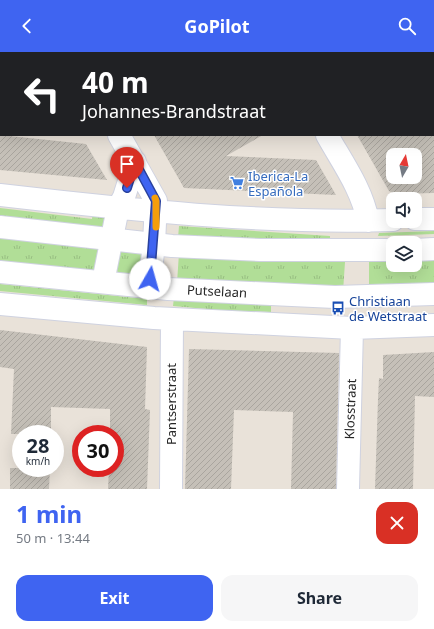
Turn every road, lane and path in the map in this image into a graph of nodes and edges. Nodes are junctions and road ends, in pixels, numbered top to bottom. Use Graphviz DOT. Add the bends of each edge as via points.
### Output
graph roads {
  1 [pos="120,136"];
  2 [pos="328,136"];
  3 [pos="135,162"];
  4 [pos="0,195"];
  5 [pos="118,208"];
  6 [pos="157,213"];
  7 [pos="434,218"];
  8 [pos="422,219"];
  9 [pos="386,220"];
  10 [pos="368,221"];
  11 [pos="0,227"];
  12 [pos="113,239"];
  13 [pos="154,244"];
  14 [pos="386,250"];
  15 [pos="422,250"];
  16 [pos="434,250"];
  17 [pos="0,272"];
  18 [pos="103,282"];
  19 [pos="149,287"];
  20 [pos="434,294"];
  21 [pos="0,304"];
  22 [pos="172,319"];
  23 [pos="434,325"];
  24 [pos="352,334"];
  25 [pos="171,489"];
  26 [pos="348,489"];
  1 -- 3 [label="street"];
  2 -- 10 [label="street" via="358,190"];
  3 -- 5 [label="street"];
  3 -- 6 [label="street" via="156,201"];
  4 -- 5 [label="street"];
  5 -- 6 [label="street"];
  5 -- 12 [label="street"];
  6 -- 10 [label="street"];
  6 -- 13 [label="street"];
  7 -- 8 [label="street"];
  9 -- 10 [label="street"];
  11 -- 12 [label="street"];
  12 -- 13 [label="street"];
  12 -- 18 [label="street"];
  13 -- 14 [label="street" via="260,250"];
  13 -- 19 [label="street"];
  15 -- 16 [label="street"];
  17 -- 18 [label="street, Putselaan"];
  18 -- 19 [label="street, Putselaan"];
  19 -- 20 [label="street, Putselaan" via="335,297"];
  21 -- 22 [label="street"];
  22 -- 24 [label="street"];
  22 -- 25 [label="street, Pantserstraat"];
  23 -- 24 [label="street"];
  24 -- 26 [label="street, Klosstraat"];
}
